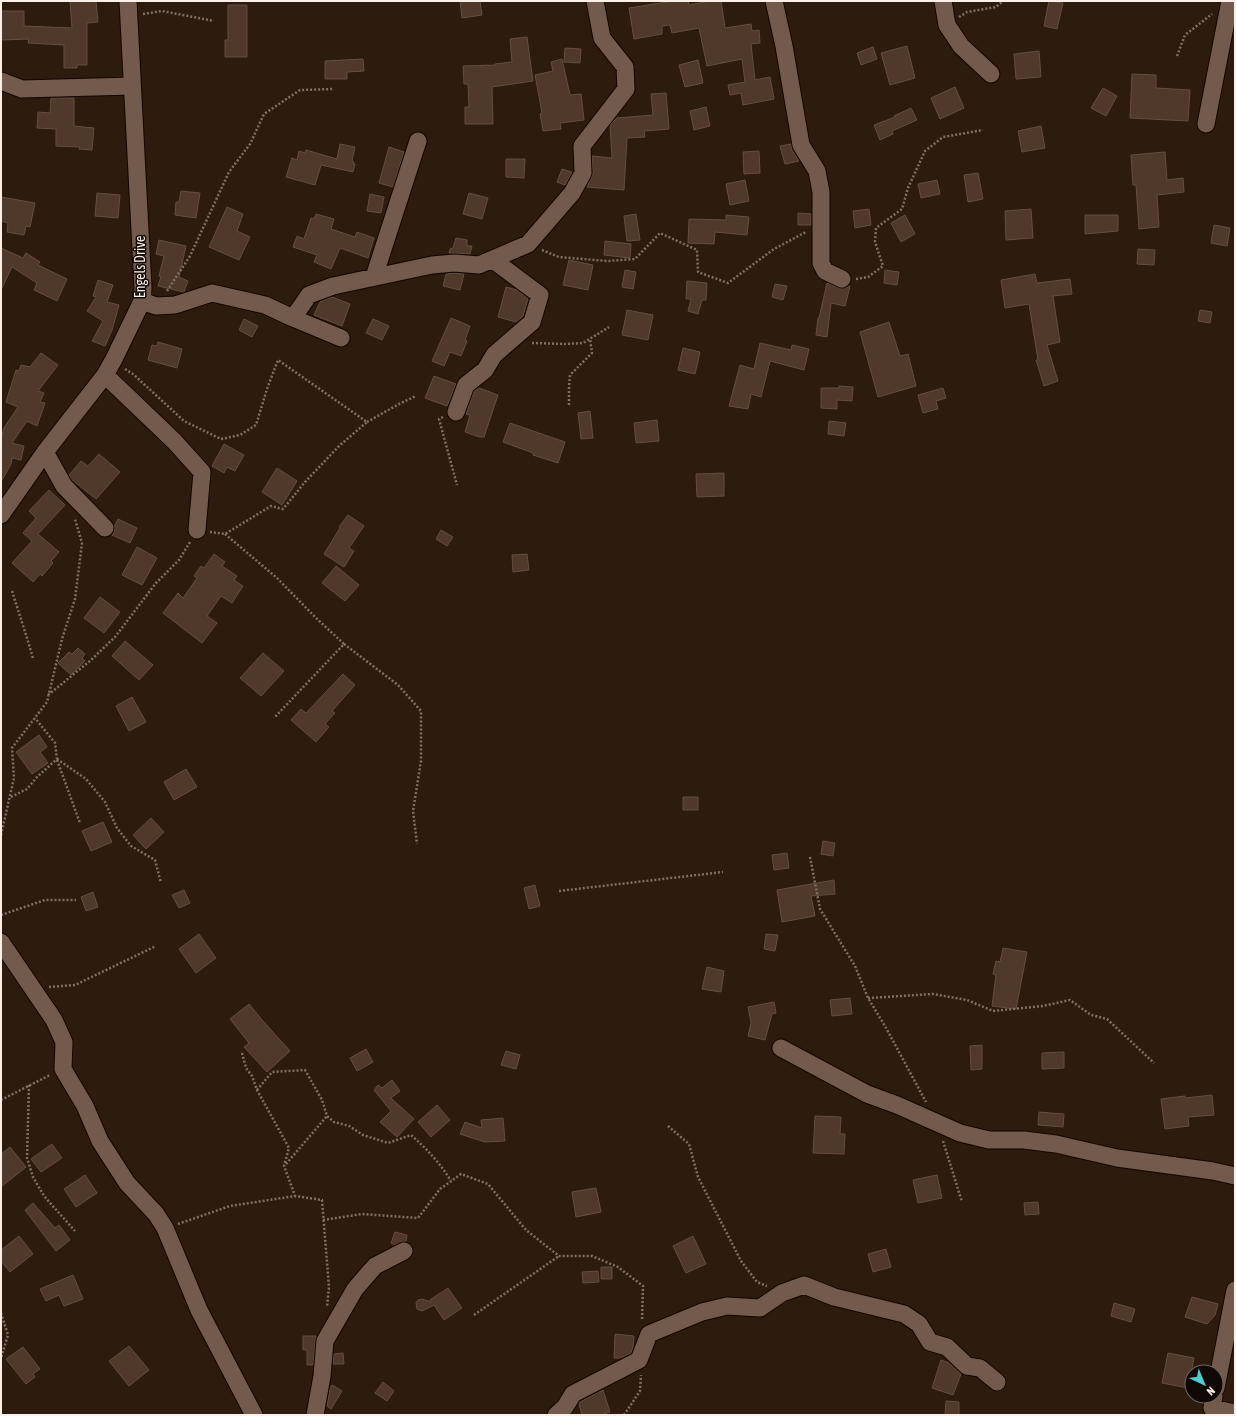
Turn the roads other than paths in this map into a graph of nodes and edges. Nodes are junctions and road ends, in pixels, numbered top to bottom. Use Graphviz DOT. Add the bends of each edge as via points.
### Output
graph roads {
  1 [pos="595,1"];
  2 [pos="774,1"];
  3 [pos="943,1"];
  4 [pos="1230,1"];
  5 [pos="128,8"];
  6 [pos="991,74"];
  7 [pos="1,81"];
  8 [pos="132,86"];
  9 [pos="1206,124"];
  10 [pos="418,141"];
  11 [pos="493,260"];
  12 [pos="374,277"];
  13 [pos="842,279"];
  14 [pos="149,304"];
  15 [pos="293,318"];
  16 [pos="341,338"];
  17 [pos="105,375"];
  18 [pos="456,412"];
  19 [pos="45,452"];
  20 [pos="1,515"];
  21 [pos="105,528"];
  22 [pos="198,530"];
  23 [pos="1,942"];
  24 [pos="781,1048"];
  25 [pos="1235,1176"];
  26 [pos="404,1251"];
  27 [pos="1235,1290"];
  28 [pos="1221,1364"];
  29 [pos="997,1382"];
  30 [pos="1213,1404"];
  31 [pos="1235,1413"];
  32 [pos="254,1415"];
  33 [pos="315,1415"];
  34 [pos="556,1415"];
  1 -- 11 [label="street" via="602,38 624,67 626,89 582,146 583,173 572,193 528,244"];
  2 -- 13 [label="street" via="801,146 817,171 821,192 821,263 825,271"];
  3 -- 6 [label="street" via="947,25 961,46"];
  4 -- 9 [label="street"];
  5 -- 8 [label="street, Engels Drive"];
  7 -- 8 [label="street" via="22,89"];
  8 -- 14 [label="street, Engels Drive" via="143,288"];
  10 -- 12 [label="street"];
  11 -- 12 [label="street" via="479,265 432,264"];
  11 -- 18 [label="street" via="540,295 532,322 494,355 485,370 466,385"];
  12 -- 15 [label="street" via="333,286 310,295"];
  14 -- 15 [label="street" via="175,305 212,293 265,305"];
  14 -- 17 [label="street, Engels Drive"];
  15 -- 16 [label="street"];
  17 -- 19 [label="street, Engels Drive"];
  17 -- 22 [label="street" via="174,441 202,472"];
  19 -- 20 [label="street, Engels Drive"];
  19 -- 21 [label="street" via="64,486"];
  23 -- 32 [label="street" via="54,1020 64,1042 63,1069 85,1106 100,1140 127,1183 156,1214 165,1228 199,1310"];
  24 -- 25 [label="street" via="867,1094 960,1133 989,1140 1056,1144 1117,1158"];
  26 -- 33 [label="street" via="375,1266 355,1289 325,1341"];
  27 -- 28 [label="street"];
  29 -- 34 [label="street" via="980,1368 966,1366 947,1346 930,1342 919,1324 904,1314 834,1297 804,1285 782,1293 760,1308 727,1306 702,1312 649,1334 639,1360 573,1394"];
  30 -- 31 [label="street" via="1212,1408"];
}
